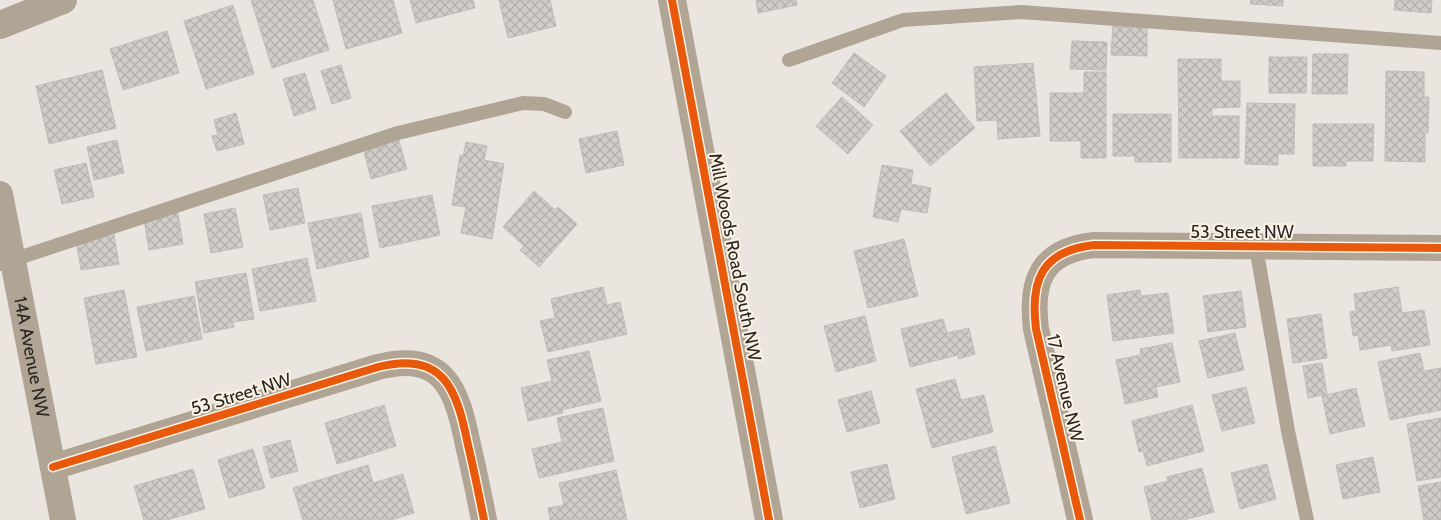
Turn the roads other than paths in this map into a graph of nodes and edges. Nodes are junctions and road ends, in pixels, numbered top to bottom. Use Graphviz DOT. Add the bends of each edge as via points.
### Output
graph roads {
  1 [pos="63,0"];
  2 [pos="672,0"];
  3 [pos="0,25"];
  4 [pos="1441,43"];
  5 [pos="789,60"];
  6 [pos="566,112"];
  7 [pos="0,194"];
  8 [pos="1256,247"];
  9 [pos="1441,248"];
  10 [pos="6,262"];
  11 [pos="1046,264"];
  12 [pos="53,467"];
  13 [pos="63,520"];
  14 [pos="484,520"];
  15 [pos="769,520"];
  16 [pos="1080,520"];
  17 [pos="1306,520"];
  1 -- 3 [label="street"];
  2 -- 15 [label="street, Mill Woods Road South NW"];
  4 -- 5 [label="lane" via="1021,12 903,20"];
  6 -- 10 [label="lane" via="544,104 523,103 398,133"];
  7 -- 10 [label="street, 14A Avenue NW"];
  8 -- 9 [label="street, 53 Street NW"];
  8 -- 11 [label="street, 53 Street NW" via="1094,245 1076,247"];
  8 -- 17 [label="lane"];
  10 -- 12 [label="street, 14A Avenue NW"];
  11 -- 16 [label="street, 17 Avenue NW" via="1035,289 1036,329"];
  12 -- 13 [label="street, 14A Avenue NW"];
  12 -- 14 [label="street, 53 Street NW" via="396,362 425,365 438,372 462,413"];
}
